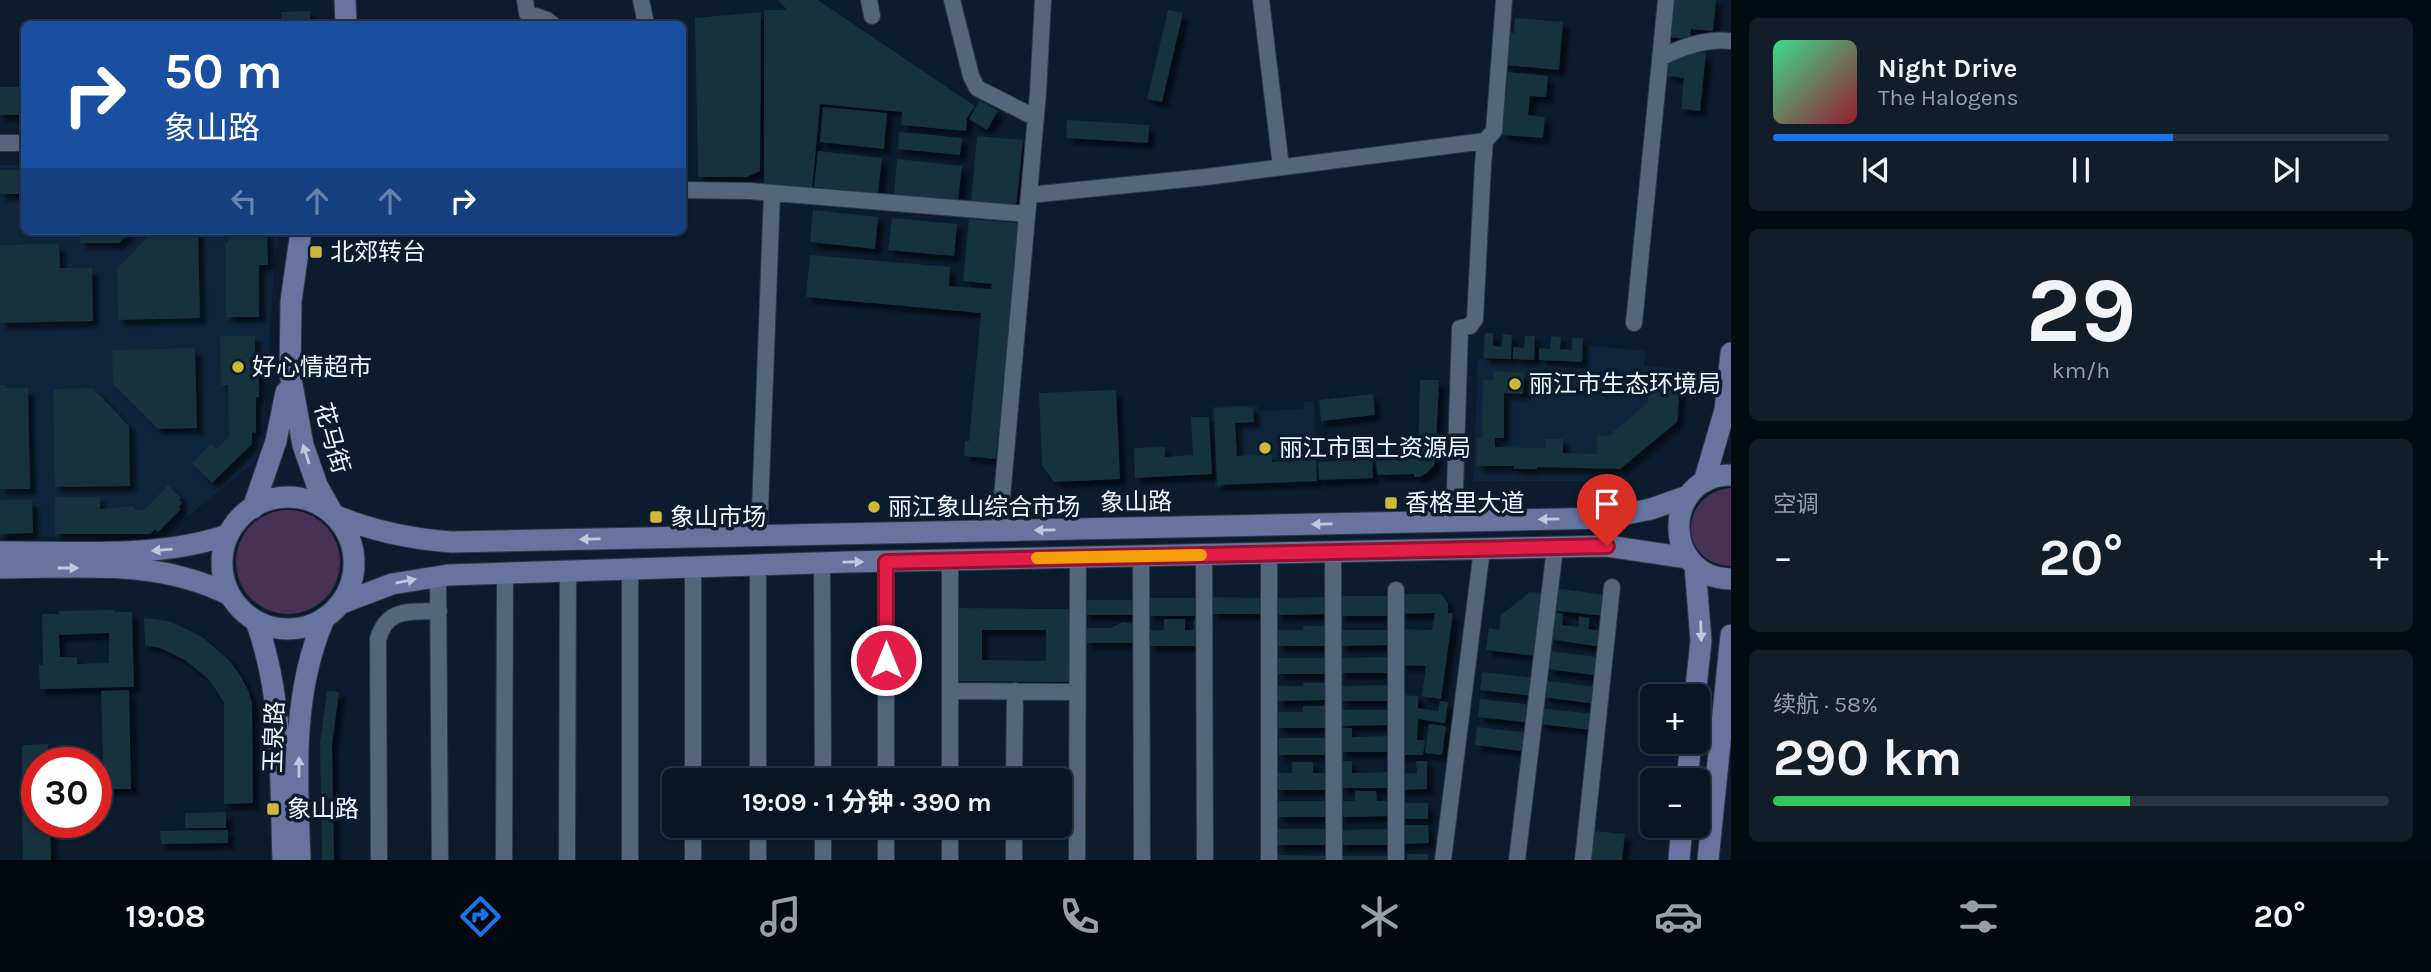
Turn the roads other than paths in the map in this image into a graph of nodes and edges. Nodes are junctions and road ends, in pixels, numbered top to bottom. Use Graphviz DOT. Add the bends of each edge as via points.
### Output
graph roads {
  1 [pos="345,0"];
  2 [pos="525,0"];
  3 [pos="641,0"];
  4 [pos="952,0"];
  5 [pos="1043,0"];
  6 [pos="1261,0"];
  7 [pos="1504,0"];
  8 [pos="1665,0"];
  9 [pos="346,21"];
  10 [pos="548,21"];
  11 [pos="645,21"];
  12 [pos="1731,41"];
  13 [pos="1660,58"];
  14 [pos="1036,118"];
  15 [pos="1485,141"];
  16 [pos="0,143"];
  17 [pos="21,143"];
  18 [pos="1281,167"];
  19 [pos="686,190"];
  20 [pos="772,193"];
  21 [pos="1029,195"];
  22 [pos="1027,214"];
  23 [pos="300,235"];
  24 [pos="1634,323"];
  25 [pos="1731,354"];
  26 [pos="290,373"];
  27 [pos="1731,475"];
  28 [pos="1704,482"];
  29 [pos="1688,496"];
  30 [pos="253,508"];
  31 [pos="334,515"];
  32 [pos="1454,521"];
  33 [pos="999,531"];
  34 [pos="228,535"];
  35 [pos="759,536"];
  36 [pos="1555,548"];
  37 [pos="1482,549"];
  38 [pos="0,552"];
  39 [pos="1333,552"];
  40 [pos="1269,554"];
  41 [pos="1204,555"];
  42 [pos="1141,556"];
  43 [pos="1078,558"];
  44 [pos="950,560"];
  45 [pos="886,562"];
  46 [pos="1691,562"];
  47 [pos="822,563"];
  48 [pos="758,565"];
  49 [pos="693,567"];
  50 [pos="0,568"];
  51 [pos="630,569"];
  52 [pos="568,571"];
  53 [pos="505,573"];
  54 [pos="438,576"];
  55 [pos="1731,579"];
  56 [pos="1612,587"];
  57 [pos="1396,590"];
  58 [pos="230,595"];
  59 [pos="342,603"];
  60 [pos="439,611"];
  61 [pos="324,619"];
  62 [pos="256,621"];
  63 [pos="1731,635"];
  64 [pos="1697,684"];
  65 [pos="950,691"];
  66 [pos="1015,691"];
  67 [pos="1077,692"];
  68 [pos="693,768"];
  69 [pos="758,768"];
  70 [pos="822,768"];
  71 [pos="886,768"];
  72 [pos="950,768"];
  73 [pos="1014,768"];
  74 [pos="693,838"];
  75 [pos="758,838"];
  76 [pos="823,838"];
  77 [pos="886,838"];
  78 [pos="950,838"];
  79 [pos="1014,838"];
  80 [pos="1681,838"];
  81 [pos="283,860"];
  82 [pos="300,860"];
  83 [pos="379,860"];
  84 [pos="440,860"];
  85 [pos="504,860"];
  86 [pos="567,860"];
  87 [pos="630,860"];
  88 [pos="693,860"];
  89 [pos="758,860"];
  90 [pos="823,860"];
  91 [pos="886,860"];
  92 [pos="950,860"];
  93 [pos="1014,860"];
  94 [pos="1077,860"];
  95 [pos="1142,860"];
  96 [pos="1205,860"];
  97 [pos="1269,860"];
  98 [pos="1334,860"];
  99 [pos="1396,860"];
  100 [pos="1443,860"];
  101 [pos="1517,860"];
  102 [pos="1583,860"];
  103 [pos="1679,860"];
  104 [pos="1708,860"];
  1 -- 9 [label="main road"];
  2 -- 10 [label="street" via="527,13"];
  3 -- 11 [label="street"];
  4 -- 14 [label="street" via="977,88"];
  5 -- 14 [label="street"];
  6 -- 18 [label="street"];
  7 -- 15 [label="street" via="1494,131"];
  8 -- 13 [label="street"];
  12 -- 13 [label="street" via="1700,43"];
  13 -- 24 [label="street"];
  14 -- 21 [label="street"];
  15 -- 18 [label="street"];
  15 -- 32 [label="street" via="1475,319 1460,328"];
  16 -- 17 [label="street"];
  18 -- 21 [label="street"];
  19 -- 20 [label="street"];
  20 -- 22 [label="street"];
  20 -- 35 [label="street"];
  21 -- 22 [label="street"];
  22 -- 33 [label="street"];
  23 -- 26 [label="main road, 花马街" via="291,301"];
  25 -- 28 [label="main road" via="1725,411"];
  26 -- 30 [label="main road, 花马街" via="276,441"];
  31 -- 26 [label="main road, 花马街, one-way" via="303,445"];
  27 -- 28 [label="main road"];
  28 -- 29 [label="main road"];
  29 -- 32 [label="main road, 象山路, one-way" via="1606,518"];
  29 -- 46 [label="main road" via="1678,527"];
  30 -- 31 [label="main road" via="289,498 313,502"];
  30 -- 34 [label="main road"];
  35 -- 31 [label="main road, 象山路, one-way" via="452,542 383,532"];
  31 -- 59 [label="main road" via="348,535 354,559 352,583"];
  32 -- 33 [label="main road, 象山路, one-way"];
  33 -- 35 [label="main road, 象山路"];
  34 -- 38 [label="main road, one-way" via="155,551"];
  34 -- 58 [label="main road" via="222,559"];
  36 -- 37 [label="main road"];
  36 -- 46 [label="main road" via="1607,546"];
  36 -- 101 [label="street"];
  37 -- 39 [label="main road"];
  37 -- 100 [label="street"];
  39 -- 40 [label="main road"];
  39 -- 98 [label="street"];
  40 -- 41 [label="main road"];
  40 -- 97 [label="street"];
  41 -- 42 [label="main road"];
  41 -- 96 [label="street"];
  42 -- 43 [label="main road"];
  42 -- 95 [label="street"];
  43 -- 44 [label="main road"];
  43 -- 67 [label="street"];
  44 -- 45 [label="main road"];
  44 -- 65 [label="street"];
  47 -- 45 [label="main road, one-way"];
  45 -- 71 [label="street"];
  46 -- 55 [label="main road" via="1714,576"];
  46 -- 64 [label="main road, one-way" via="1701,641"];
  47 -- 48 [label="main road"];
  47 -- 70 [label="street"];
  48 -- 49 [label="main road"];
  48 -- 69 [label="street"];
  49 -- 51 [label="main road"];
  49 -- 68 [label="street"];
  50 -- 58 [label="main road, one-way" via="153,569 191,578"];
  51 -- 52 [label="main road"];
  51 -- 87 [label="street"];
  52 -- 53 [label="main road"];
  52 -- 86 [label="street"];
  53 -- 54 [label="main road"];
  53 -- 85 [label="street"];
  59 -- 54 [label="main road, one-way" via="391,584"];
  54 -- 60 [label="street"];
  56 -- 102 [label="street"];
  57 -- 99 [label="street"];
  58 -- 62 [label="main road"];
  59 -- 61 [label="main road"];
  60 -- 83 [label="street" via="397,613 384,624 378,639"];
  60 -- 84 [label="street"];
  61 -- 62 [label="main road" via="292,629"];
  82 -- 61 [label="main road, 玉泉路, one-way" via="300,705 310,654"];
  62 -- 81 [label="main road, 玉泉路" via="277,702"];
  63 -- 104 [label="main road"];
  65 -- 66 [label="street"];
  65 -- 72 [label="street"];
  66 -- 67 [label="street"];
  66 -- 73 [label="street"];
  67 -- 94 [label="street"];
  74 -- 88 [label="street"];
  75 -- 89 [label="street"];
  76 -- 90 [label="street"];
  77 -- 91 [label="street"];
  78 -- 92 [label="street"];
  79 -- 93 [label="street"];
  80 -- 103 [label="main road"];
}
